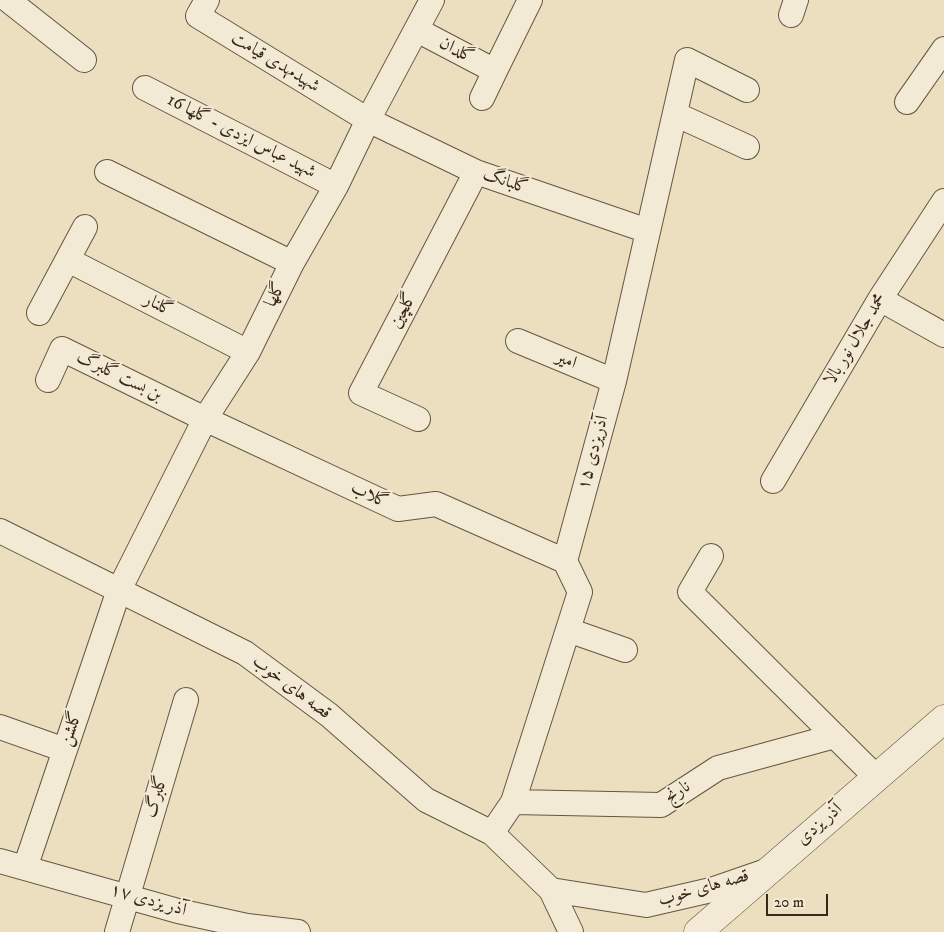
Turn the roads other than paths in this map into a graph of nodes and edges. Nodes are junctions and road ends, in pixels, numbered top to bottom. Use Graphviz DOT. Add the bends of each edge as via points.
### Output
graph roads {
  1 [pos="8,0"];
  2 [pos="207,0"];
  3 [pos="432,0"];
  4 [pos="530,0"];
  5 [pos="417,30"];
  6 [pos="944,49"];
  7 [pos="84,60"];
  8 [pos="495,72"];
  9 [pos="145,88"];
  10 [pos="747,90"];
  11 [pos="482,98"];
  12 [pos="907,102"];
  13 [pos="675,114"];
  14 [pos="368,120"];
  15 [pos="747,147"];
  16 [pos="107,172"];
  17 [pos="476,172"];
  18 [pos="336,186"];
  19 [pos="944,201"];
  20 [pos="85,227"];
  21 [pos="648,231"];
  22 [pos="68,260"];
  23 [pos="292,263"];
  24 [pos="880,299"];
  25 [pos="40,313"];
  26 [pos="944,335"];
  27 [pos="518,341"];
  28 [pos="248,352"];
  29 [pos="48,380"];
  30 [pos="614,381"];
  31 [pos="205,419"];
  32 [pos="418,419"];
  33 [pos="773,481"];
  34 [pos="0,531"];
  35 [pos="710,556"];
  36 [pos="565,561"];
  37 [pos="119,590"];
  38 [pos="568,630"];
  39 [pos="625,650"];
  40 [pos="186,700"];
  41 [pos="944,719"];
  42 [pos="0,728"];
  43 [pos="835,736"];
  44 [pos="65,750"];
  45 [pos="876,777"];
  46 [pos="513,802"];
  47 [pos="492,833"];
  48 [pos="0,861"];
  49 [pos="25,868"];
  50 [pos="767,870"];
  51 [pos="551,890"];
  52 [pos="128,895"];
  53 [pos="707,927"];
  54 [pos="246,929"];
  55 [pos="117,932"];
  56 [pos="298,932"];
  57 [pos="571,932"];
  1 -- 7 [label="street"];
  2 -- 14 [label="street, شهیدمهدی قیامت" via="198,16"];
  3 -- 5 [label="street, گلها"];
  4 -- 8 [label="street, گلدان"];
  5 -- 8 [label="street, گلدان"];
  5 -- 14 [label="street, گلها"];
  6 -- 12 [label="street"];
  8 -- 11 [label="street, گلدان"];
  9 -- 18 [label="street, شهید عباس ایزدی - گلها 16"];
  10 -- 13 [label="street, ۱۵ آذریزدی" via="687,60"];
  13 -- 15 [label="street"];
  13 -- 21 [label="street, ۱۵ آذریزدی"];
  14 -- 17 [label="street, گلبانگ"];
  14 -- 18 [label="street, گلها"];
  16 -- 23 [label="street"];
  17 -- 21 [label="street, گلبانگ"];
  17 -- 32 [label="street, گلچین" via="361,393"];
  18 -- 23 [label="street, گلها"];
  19 -- 24 [label="street, محمد جلال نور بالا"];
  20 -- 22 [label="street"];
  21 -- 30 [label="street, ۱۵ آذریزدی"];
  22 -- 25 [label="street"];
  22 -- 28 [label="street, گلنار"];
  23 -- 28 [label="street, گلها"];
  24 -- 26 [label="street"];
  24 -- 33 [label="street, محمد جلال نور بالا"];
  27 -- 30 [label="street, امیر"];
  28 -- 31 [label="street, گلها"];
  29 -- 31 [label="street, بن بست گلبرگ" via="62,349"];
  30 -- 36 [label="street, ۱۵ آذریزدی"];
  31 -- 36 [label="street, گلاب" via="398,509 436,504"];
  31 -- 37 [label="street, گلها"];
  34 -- 37 [label="street, قصه های خوب"];
  35 -- 43 [label="street" via="690,592"];
  36 -- 38 [label="street" via="580,592"];
  37 -- 44 [label="street, گلشن"];
  37 -- 47 [label="street, قصه های خوب" via="245,653 329,715 426,800"];
  38 -- 39 [label="street"];
  38 -- 46 [label="street"];
  40 -- 52 [label="street, گلبرگ"];
  41 -- 45 [label="street, آذر یزدی"];
  42 -- 44 [label="street"];
  43 -- 45 [label="street"];
  43 -- 46 [label="street, نارنج" via="718,768 661,805"];
  44 -- 49 [label="street, گلشن"];
  45 -- 50 [label="street, آذر یزدی"];
  46 -- 47 [label="street"];
  47 -- 51 [label="street, قصه های خوب"];
  48 -- 49 [label="street, آذر یزدی ۱۷"];
  49 -- 52 [label="street, آذر یزدی ۱۷"];
  50 -- 51 [label="street, قصه های خوب" via="711,890 646,905"];
  50 -- 53 [label="street, آذر یزدی"];
  51 -- 57 [label="street, قصه های خوب"];
  52 -- 54 [label="street, آذر یزدی ۱۷"];
  52 -- 55 [label="street, گلبرگ"];
  54 -- 56 [label="street, آذر یزدی ۱۷"];
}
